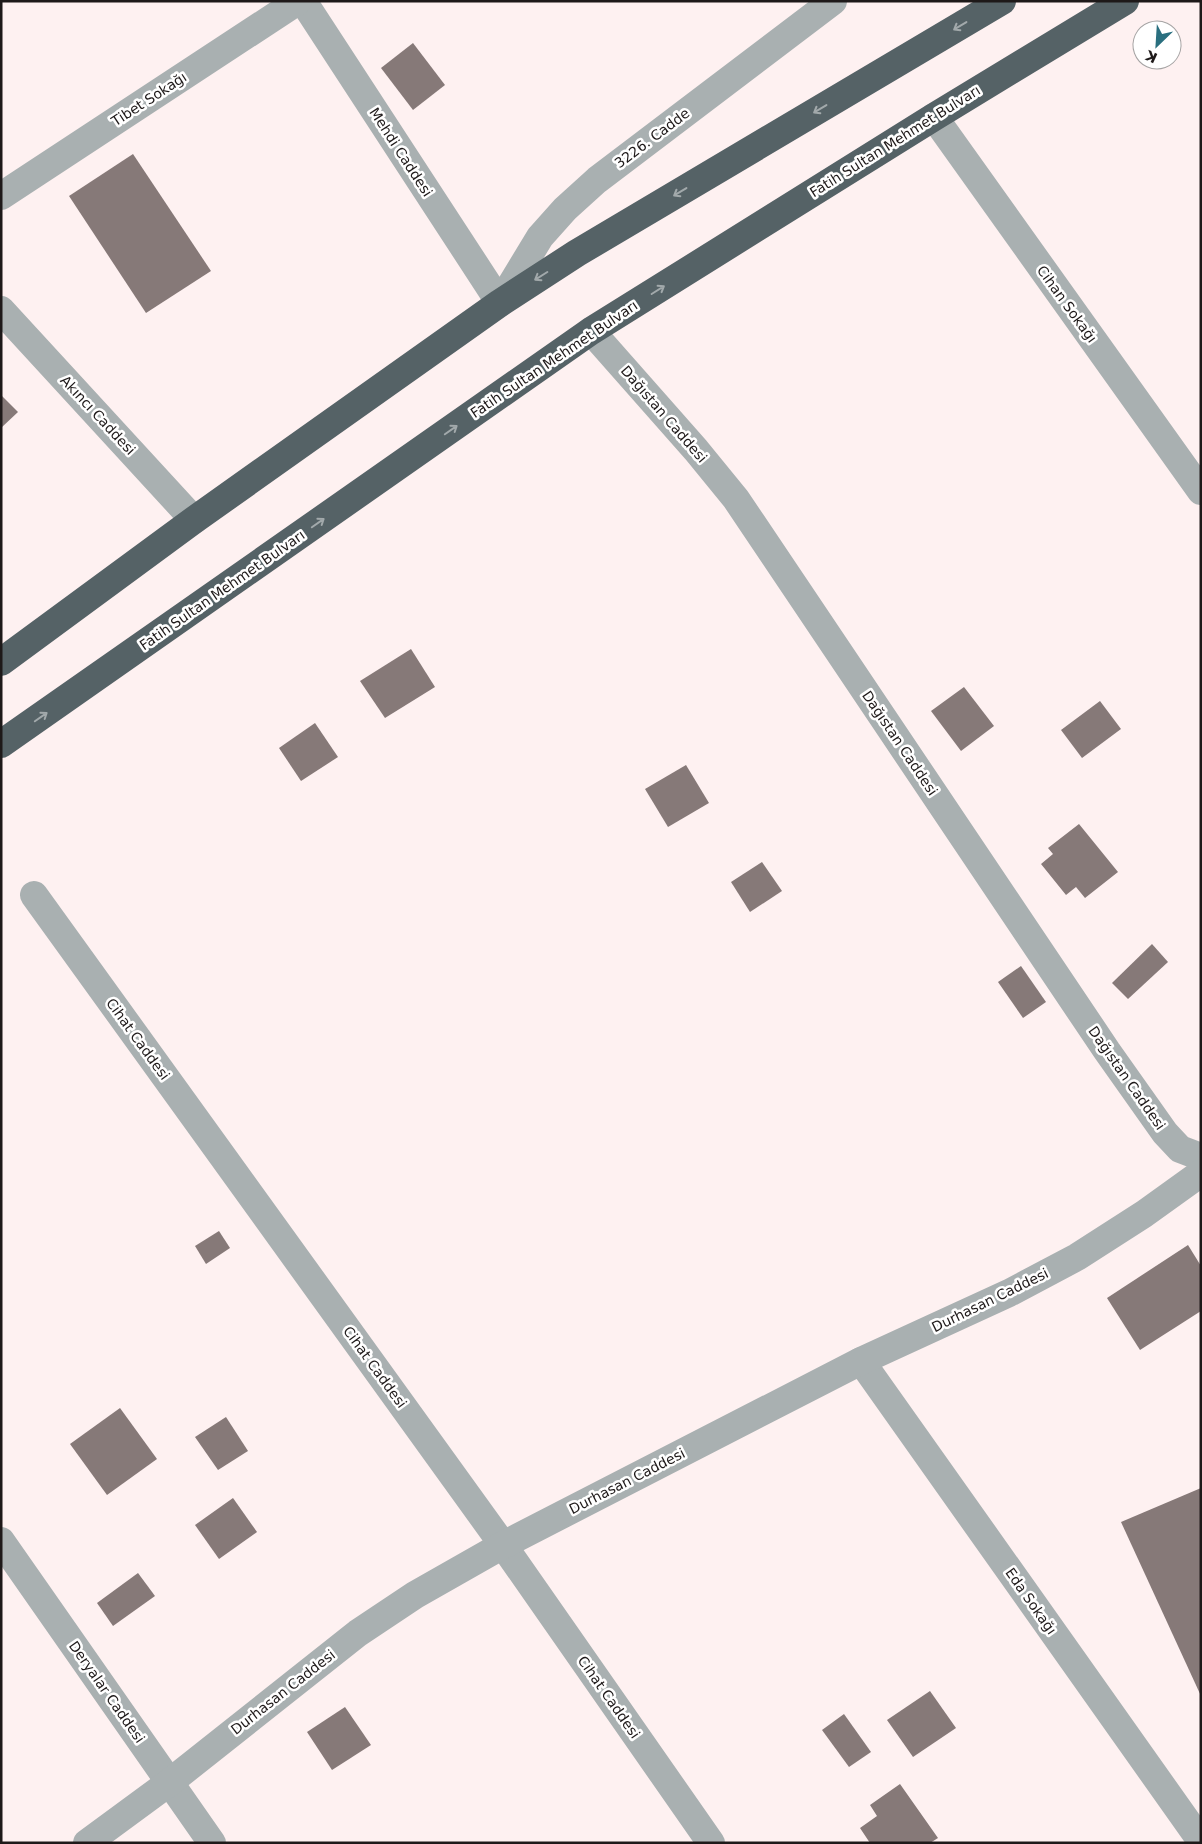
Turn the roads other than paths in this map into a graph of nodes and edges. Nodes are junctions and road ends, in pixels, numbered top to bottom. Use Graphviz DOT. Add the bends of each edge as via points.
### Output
graph roads {
  1 [pos="298,1"];
  2 [pos="303,1"];
  3 [pos="833,1"];
  4 [pos="1002,1"];
  5 [pos="1125,1"];
  6 [pos="934,117"];
  7 [pos="1,196"];
  8 [pos="500,302"];
  9 [pos="1,310"];
  10 [pos="591,331"];
  11 [pos="1201,491"];
  12 [pos="194,520"];
  13 [pos="1,662"];
  14 [pos="1,744"];
  15 [pos="34,895"];
  16 [pos="1201,1157"];
  17 [pos="1201,1173"];
  18 [pos="861,1361"];
  19 [pos="1,1541"];
  20 [pos="503,1545"];
  21 [pos="170,1782"];
  22 [pos="1201,1841"];
  23 [pos="87,1843"];
  24 [pos="212,1843"];
  25 [pos="711,1843"];
  1 -- 7 [label="street, Tibet Sokağı"];
  2 -- 8 [label="street, Mehdi Caddesi"];
  3 -- 8 [label="street, 3226. Cadde" via="596,180 540,237"];
  4 -- 8 [label="highway, one-way"];
  5 -- 6 [label="highway, Fatih Sultan Mehmet Bulvarı"];
  10 -- 6 [label="highway, Fatih Sultan Mehmet Bulvarı, one-way"];
  6 -- 11 [label="street, Cihan Sokağı"];
  8 -- 12 [label="highway"];
  9 -- 12 [label="street, Akıncı Caddesi"];
  14 -- 10 [label="highway, Fatih Sultan Mehmet Bulvarı, one-way"];
  10 -- 16 [label="street, Dağıstan Caddesi" via="736,499 1107,1051 1165,1133 1180,1149"];
  12 -- 13 [label="highway"];
  15 -- 20 [label="street, Cihat Caddesi"];
  17 -- 18 [label="street, Durhasan Caddesi" via="1077,1257"];
  18 -- 20 [label="street, Durhasan Caddesi"];
  18 -- 22 [label="street, Eda Sokağı"];
  19 -- 21 [label="street, Deryalar Caddesi"];
  20 -- 21 [label="street, Durhasan Caddesi" via="415,1595 358,1633"];
  20 -- 25 [label="street, Cihat Caddesi"];
  21 -- 23 [label="street, Durhasan Caddesi"];
  21 -- 24 [label="street, Deryalar Caddesi"];
}
